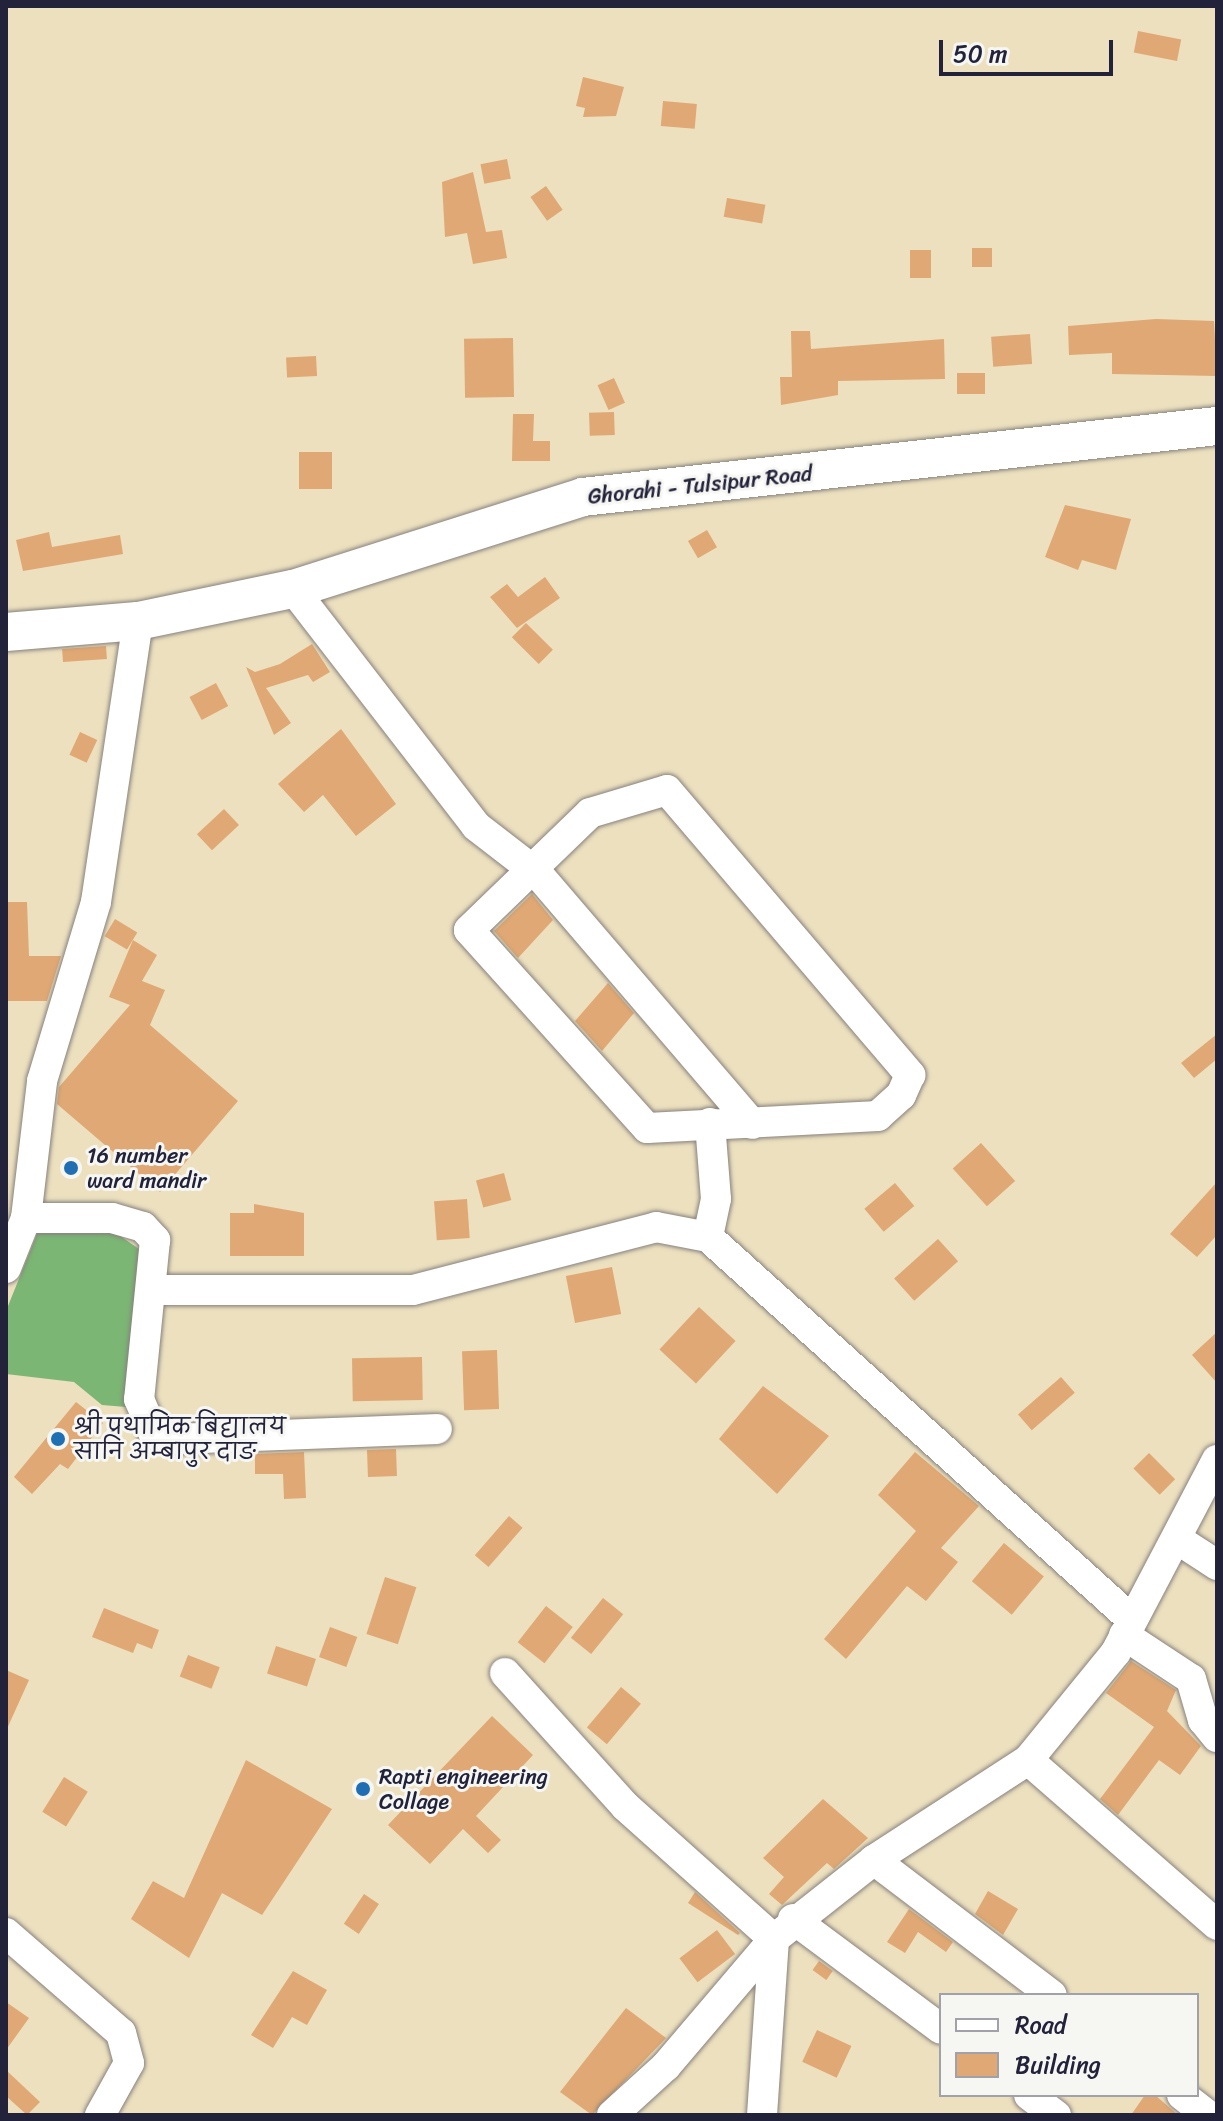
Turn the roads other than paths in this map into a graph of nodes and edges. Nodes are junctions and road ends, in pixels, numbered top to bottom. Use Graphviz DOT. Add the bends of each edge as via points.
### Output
graph roads {
  1 [pos="1217,426"];
  2 [pos="293,589"];
  3 [pos="138,621"];
  4 [pos="6,632"];
  5 [pos="529,867"];
  6 [pos="710,1123"];
  7 [pos="752,1124"];
  8 [pos="26,1218"];
  9 [pos="708,1237"];
  10 [pos="6,1268"];
  11 [pos="156,1290"];
  12 [pos="437,1429"];
  13 [pos="1217,1460"];
  14 [pos="1177,1539"];
  15 [pos="1217,1565"];
  16 [pos="1127,1627"];
  17 [pos="505,1673"];
  18 [pos="1217,1737"];
  19 [pos="1028,1760"];
  20 [pos="874,1860"];
  21 [pos="1217,1925"];
  22 [pos="783,1929"];
  23 [pos="6,1933"];
  24 [pos="1049,1993"];
  25 [pos="939,2028"];
  26 [pos="1032,2097"];
  27 [pos="1185,2097"];
  28 [pos="100,2115"];
  29 [pos="612,2115"];
  30 [pos="762,2115"];
  31 [pos="1056,2115"];
  32 [pos="1208,2115"];
  1 -- 2 [label="main road, Ghorahi - Tulsipur Road" via="583,497"];
  2 -- 3 [label="main road, Ghorahi - Tulsipur Road"];
  2 -- 5 [label="street" via="476,826"];
  3 -- 4 [label="main road, Ghorahi - Tulsipur Road"];
  3 -- 8 [label="street" via="96,902 42,1081"];
  5 -- 6 [label="street" via="469,930 647,1128"];
  5 -- 7 [label="street"];
  5 -- 7 [label="street" via="590,813 667,790 910,1075 901,1095 878,1116"];
  6 -- 7 [label="street"];
  6 -- 9 [label="street" via="716,1199"];
  8 -- 10 [label="street"];
  8 -- 11 [label="street" via="112,1218 143,1227 155,1240"];
  9 -- 11 [label="street" via="656,1227 413,1290"];
  9 -- 16 [label="street"];
  11 -- 12 [label="street" via="139,1399 154,1434 176,1439"];
  13 -- 14 [label="street"];
  14 -- 15 [label="street"];
  14 -- 16 [label="street"];
  16 -- 18 [label="street" via="1191,1679 1203,1720"];
  16 -- 19 [label="street"];
  17 -- 22 [label="street" via="625,1806"];
  19 -- 20 [label="street"];
  19 -- 21 [label="street"];
  20 -- 22 [label="street"];
  20 -- 24 [label="street"];
  22 -- 25 [label="street"];
  22 -- 29 [label="street" via="666,2066"];
  22 -- 30 [label="street"];
  23 -- 28 [label="street" via="121,2033 129,2063"];
  26 -- 31 [label="street"];
  27 -- 32 [label="street"];
}
